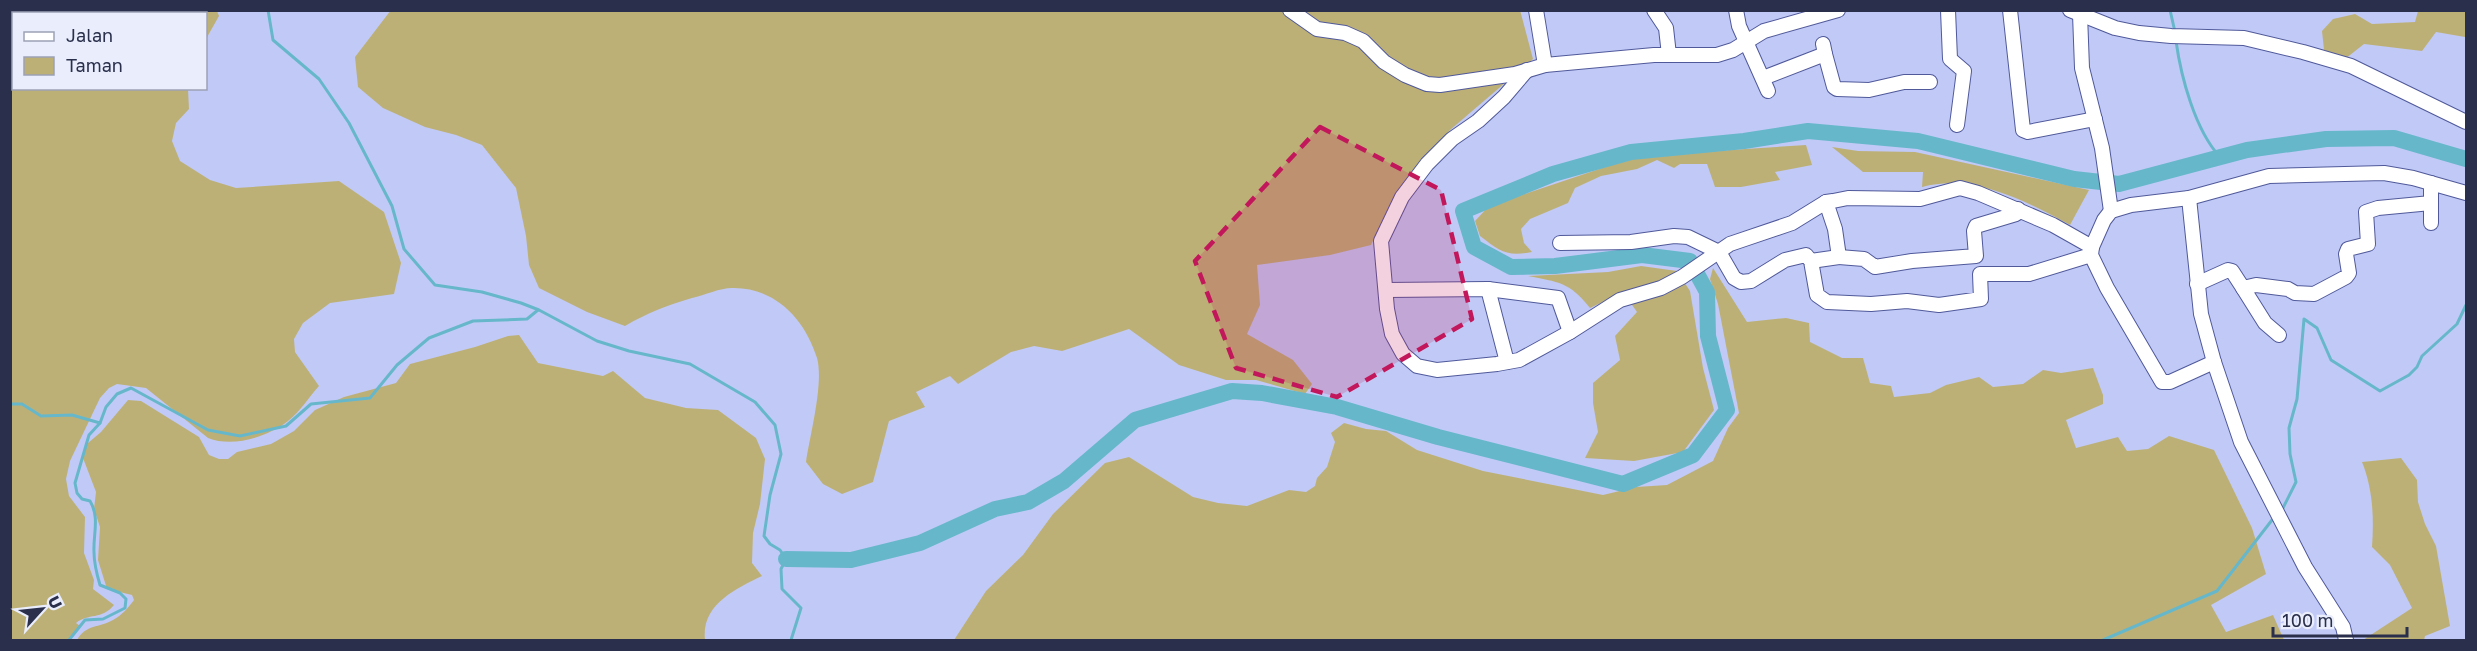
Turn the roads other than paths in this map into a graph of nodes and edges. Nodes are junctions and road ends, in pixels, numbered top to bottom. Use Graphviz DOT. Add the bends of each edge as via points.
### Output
graph roads {
  1 [pos="1290,10"];
  2 [pos="1536,10"];
  3 [pos="1654,10"];
  4 [pos="1736,10"];
  5 [pos="1838,10"];
  6 [pos="1948,10"];
  7 [pos="2010,10"];
  8 [pos="2075,12"];
  9 [pos="1745,42"];
  10 [pos="1669,55"];
  11 [pos="1545,65"];
  12 [pos="1527,70"];
  13 [pos="1930,82"];
  14 [pos="2095,120"];
  15 [pos="2466,122"];
  16 [pos="1957,125"];
  17 [pos="2431,183"];
  18 [pos="2466,193"];
  19 [pos="2189,198"];
  20 [pos="1826,202"];
  21 [pos="2431,203"];
  22 [pos="2110,206"];
  23 [pos="2018,209"];
  24 [pos="2431,223"];
  25 [pos="1560,243"];
  26 [pos="2092,251"];
  27 [pos="1719,252"];
  28 [pos="1977,256"];
  29 [pos="1839,257"];
  30 [pos="1810,261"];
  31 [pos="1980,274"];
  32 [pos="2197,284"];
  33 [pos="2243,288"];
  34 [pos="1488,289"];
  35 [pos="1387,290"];
  36 [pos="1570,332"];
  37 [pos="2278,335"];
  38 [pos="1507,362"];
  39 [pos="2214,362"];
  40 [pos="2346,640"];
  1 -- 12 [label="street" via="1317,29 1345,33 1363,41 1395,70 1427,84"];
  2 -- 11 [label="street"];
  3 -- 10 [label="street" via="1666,28"];
  4 -- 9 [label="street"];
  5 -- 9 [label="street" via="1764,31"];
  6 -- 16 [label="street" via="1950,59 1964,71"];
  7 -- 14 [label="street" via="2023,130"];
  8 -- 14 [label="street" via="2080,56"];
  8 -- 15 [label="street" via="2115,28 2177,36 2244,38 2286,47 2351,66"];
  9 -- 10 [label="street" via="1717,55"];
  9 -- 13 [label="street" via="1766,85 1824,49 1837,89 1869,90 1905,82"];
  10 -- 11 [label="street"];
  11 -- 12 [label="street"];
  12 -- 35 [label="street" via="1504,97 1439,151 1402,197 1382,241"];
  14 -- 22 [label="street"];
  17 -- 18 [label="street"];
  17 -- 19 [label="street" via="2384,173 2285,175"];
  17 -- 21 [label="street"];
  19 -- 22 [label="street"];
  19 -- 32 [label="street"];
  20 -- 23 [label="street" via="1848,198 1920,199 1960,188"];
  20 -- 27 [label="street" via="1792,223 1730,244"];
  20 -- 29 [label="street"];
  21 -- 24 [label="street"];
  21 -- 33 [label="street" via="2366,212 2368,244 2348,249 2346,277 2314,294 2256,285"];
  22 -- 26 [label="street"];
  23 -- 26 [label="street" via="2054,225"];
  23 -- 28 [label="street" via="2016,214 1977,226"];
  25 -- 27 [label="street" via="1631,242 1681,236"];
  26 -- 31 [label="street" via="2029,274"];
  26 -- 39 [label="street" via="2114,301 2162,382"];
  27 -- 30 [label="street" via="1734,278 1741,282 1751,281 1797,255 1806,255"];
  27 -- 36 [label="street" via="1661,288 1620,300"];
  28 -- 29 [label="street" via="1875,267 1864,259"];
  28 -- 31 [label="street"];
  29 -- 30 [label="street"];
  30 -- 31 [label="street" via="1817,295 1827,302 1907,301 1939,305 1972,301 1983,298"];
  32 -- 33 [label="street" via="2228,270"];
  32 -- 39 [label="street"];
  33 -- 37 [label="street" via="2265,323"];
  34 -- 35 [label="street"];
  34 -- 36 [label="street" via="1558,298"];
  34 -- 38 [label="street"];
  35 -- 38 [label="street" via="1392,334 1408,361 1437,370"];
  36 -- 38 [label="street" via="1519,360"];
  39 -- 40 [label="street" via="2248,457 2305,567 2339,619"];
}
